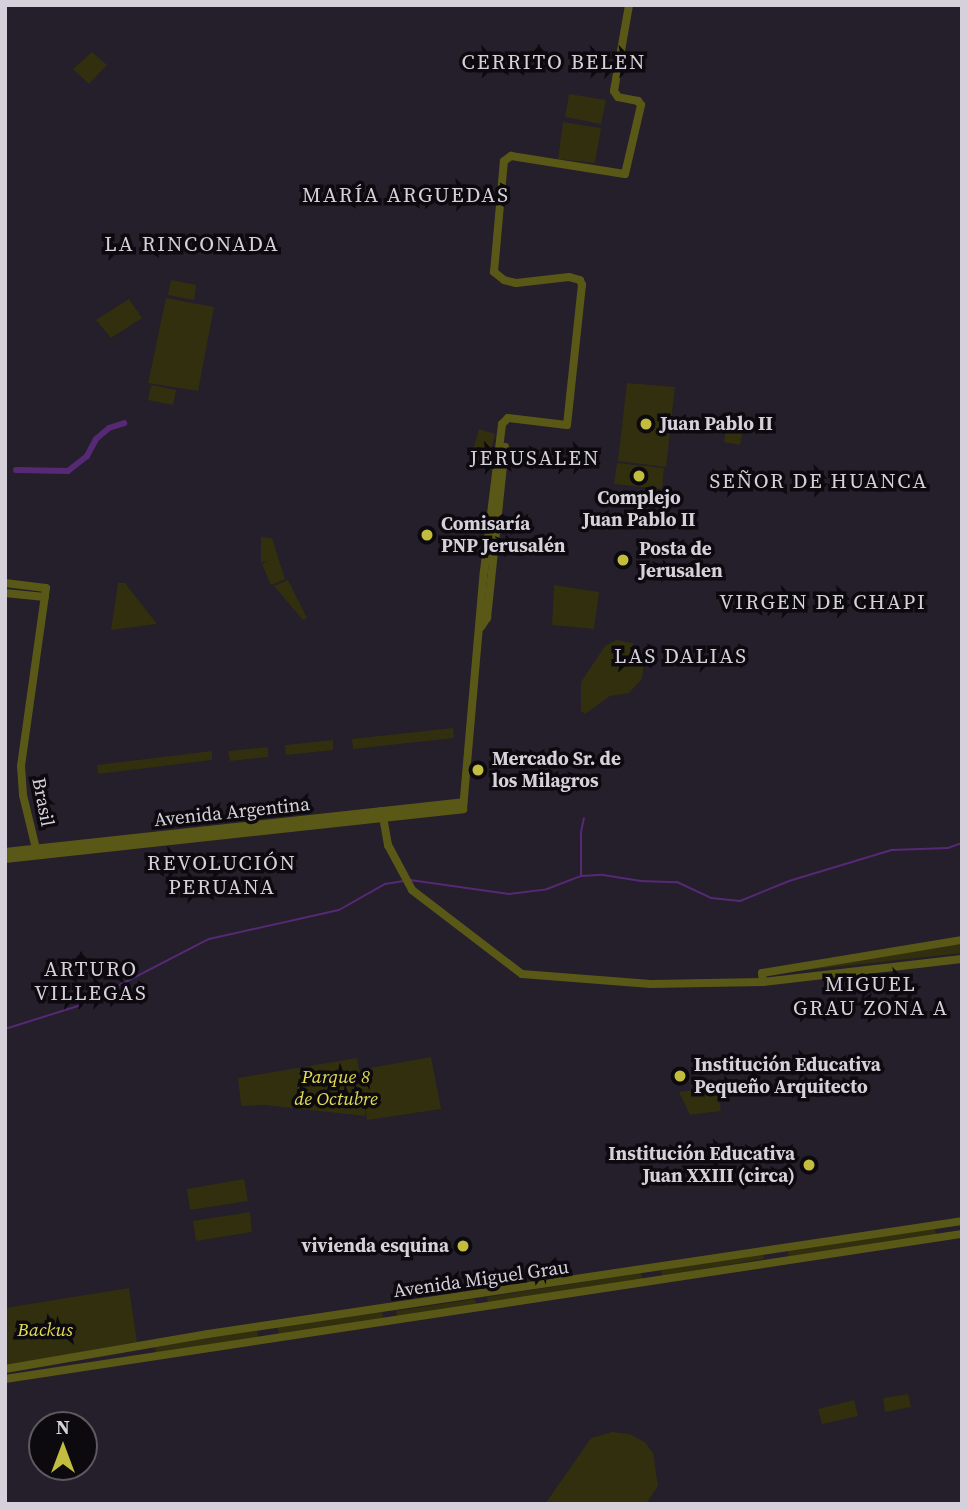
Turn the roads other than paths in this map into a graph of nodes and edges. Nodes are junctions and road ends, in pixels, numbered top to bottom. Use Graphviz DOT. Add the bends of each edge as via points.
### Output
graph roads {
  1 [pos="629,5"];
  2 [pos="5,583"];
  3 [pos="5,593"];
  4 [pos="45,593"];
  5 [pos="464,784"];
  6 [pos="450,807"];
  7 [pos="382,815"];
  8 [pos="5,852"];
  9 [pos="37,852"];
  10 [pos="5,859"];
  11 [pos="962,940"];
  12 [pos="962,959"];
  13 [pos="763,978"];
  14 [pos="962,1221"];
  15 [pos="962,1234"];
  16 [pos="5,1369"];
  17 [pos="5,1379"];
  1 -- 5 [label="street" via="614,91 640,105 625,174 511,156 504,161 494,272 516,283 569,277 582,285 568,425 508,418"];
  2 -- 4 [label="street"];
  3 -- 4 [label="street"];
  4 -- 9 [label="street, Brasil" via="21,766"];
  5 -- 6 [label="street"];
  5 -- 6 [label="street, Avenida Argentina" via="463,806"];
  6 -- 7 [label="street, Avenida Argentina"];
  7 -- 9 [label="street, Avenida Argentina"];
  7 -- 13 [label="street" via="388,845 412,890 522,974 651,984"];
  8 -- 9 [label="street, Avenida Argentina"];
  9 -- 10 [label="street, Avenida Argentina"];
  11 -- 13 [label="street"];
  12 -- 13 [label="street"];
  14 -- 16 [label="street, Avenida Miguel Grau" via="208,1334"];
  15 -- 17 [label="street, Avenida Miguel Grau"];
}
